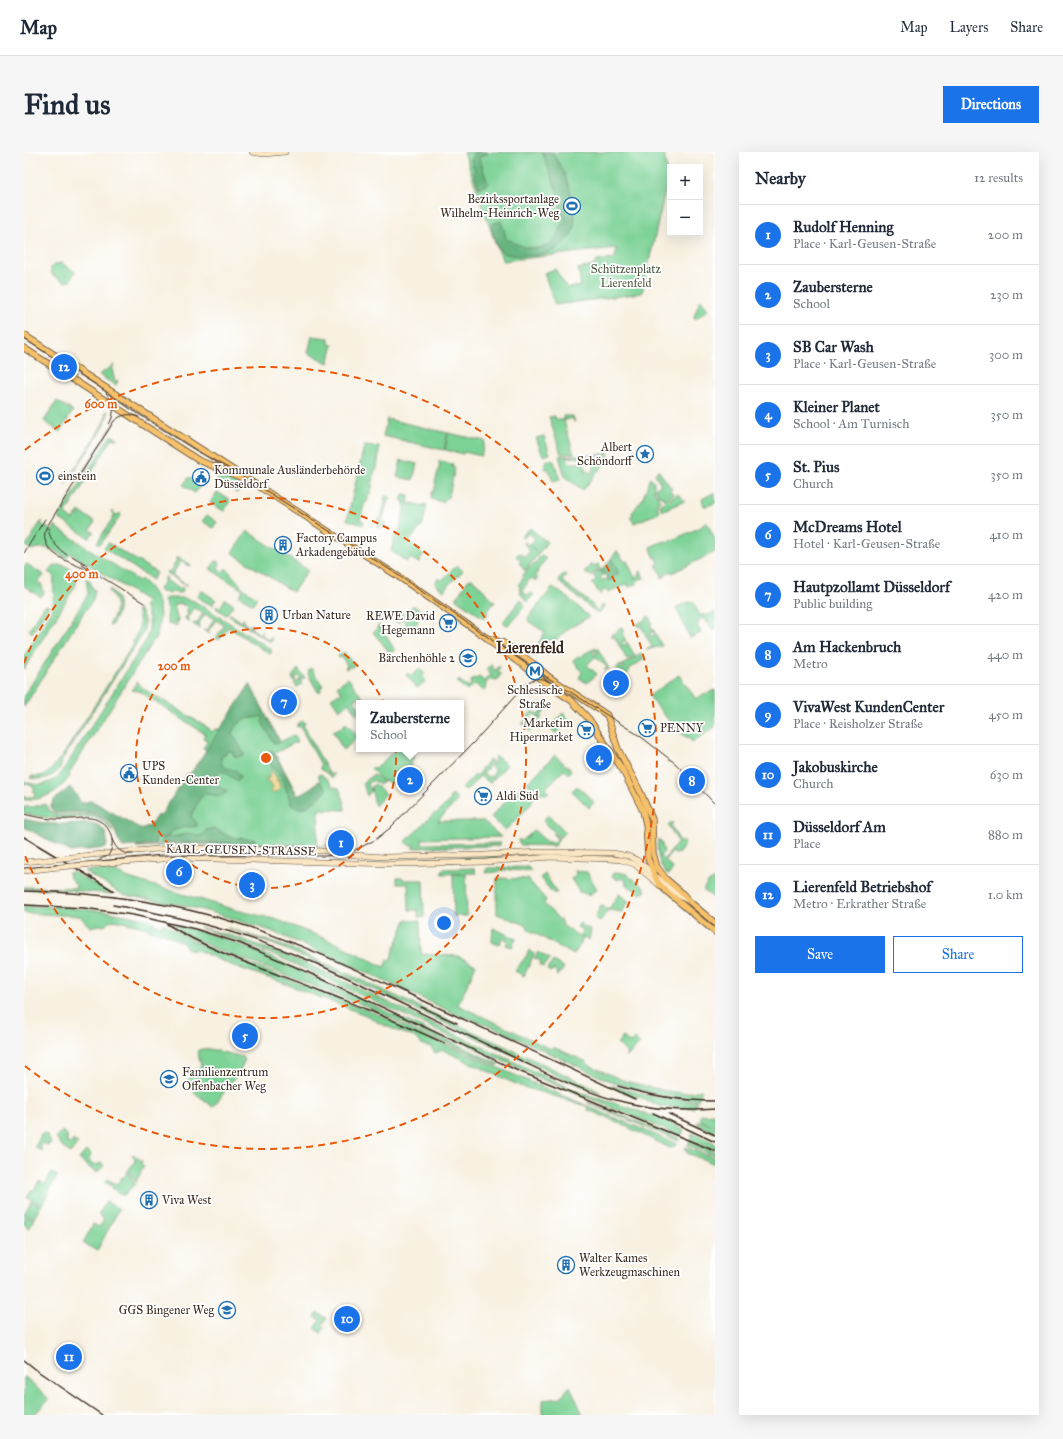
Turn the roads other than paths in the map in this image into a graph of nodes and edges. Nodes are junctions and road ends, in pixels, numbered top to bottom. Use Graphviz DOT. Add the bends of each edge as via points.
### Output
graph roads {
  1 [pos="252,152"];
  2 [pos="285,152"];
  3 [pos="24,334"];
  4 [pos="24,348"];
  5 [pos="250,482"];
  6 [pos="491,640"];
  7 [pos="273,850"];
  8 [pos="408,857"];
  9 [pos="238,859"];
  10 [pos="24,862"];
  11 [pos="408,864"];
  12 [pos="24,871"];
  13 [pos="653,873"];
  14 [pos="659,884"];
  15 [pos="690,902"];
  16 [pos="715,923"];
  17 [pos="715,932"];
  1 -- 2 [label="main road"];
  3 -- 5 [label="main road" via="236,470"];
  4 -- 5 [label="main road" via="198,460"];
  5 -- 6 [label="main road"];
  6 -- 13 [label="main road" via="578,706 589,719 635,794 646,822 647,855"];
  6 -- 15 [label="main road" via="504,643 549,677 606,713 618,749 652,819 653,853 657,867"];
  7 -- 8 [label="main road, KARL-GEUSEN-STRASSE"];
  7 -- 9 [label="main road" via="241,852"];
  7 -- 10 [label="main road, KARL-GEUSEN-STRASSE, bridge" via="171,848"];
  8 -- 11 [label="main road"];
  8 -- 13 [label="main road, KARL-GEUSEN-STRASSE" via="547,852 624,854 637,860"];
  9 -- 11 [label="main road, KARL-GEUSEN-STRASSE"];
  9 -- 12 [label="main road, KARL-GEUSEN-STRASSE, bridge" via="162,859"];
  11 -- 14 [label="main road, KARL-GEUSEN-STRASSE" via="480,863 551,857 615,859 637,866"];
  13 -- 14 [label="main road"];
  13 -- 15 [label="main road"];
  14 -- 17 [label="main road"];
  15 -- 16 [label="main road"];
}
